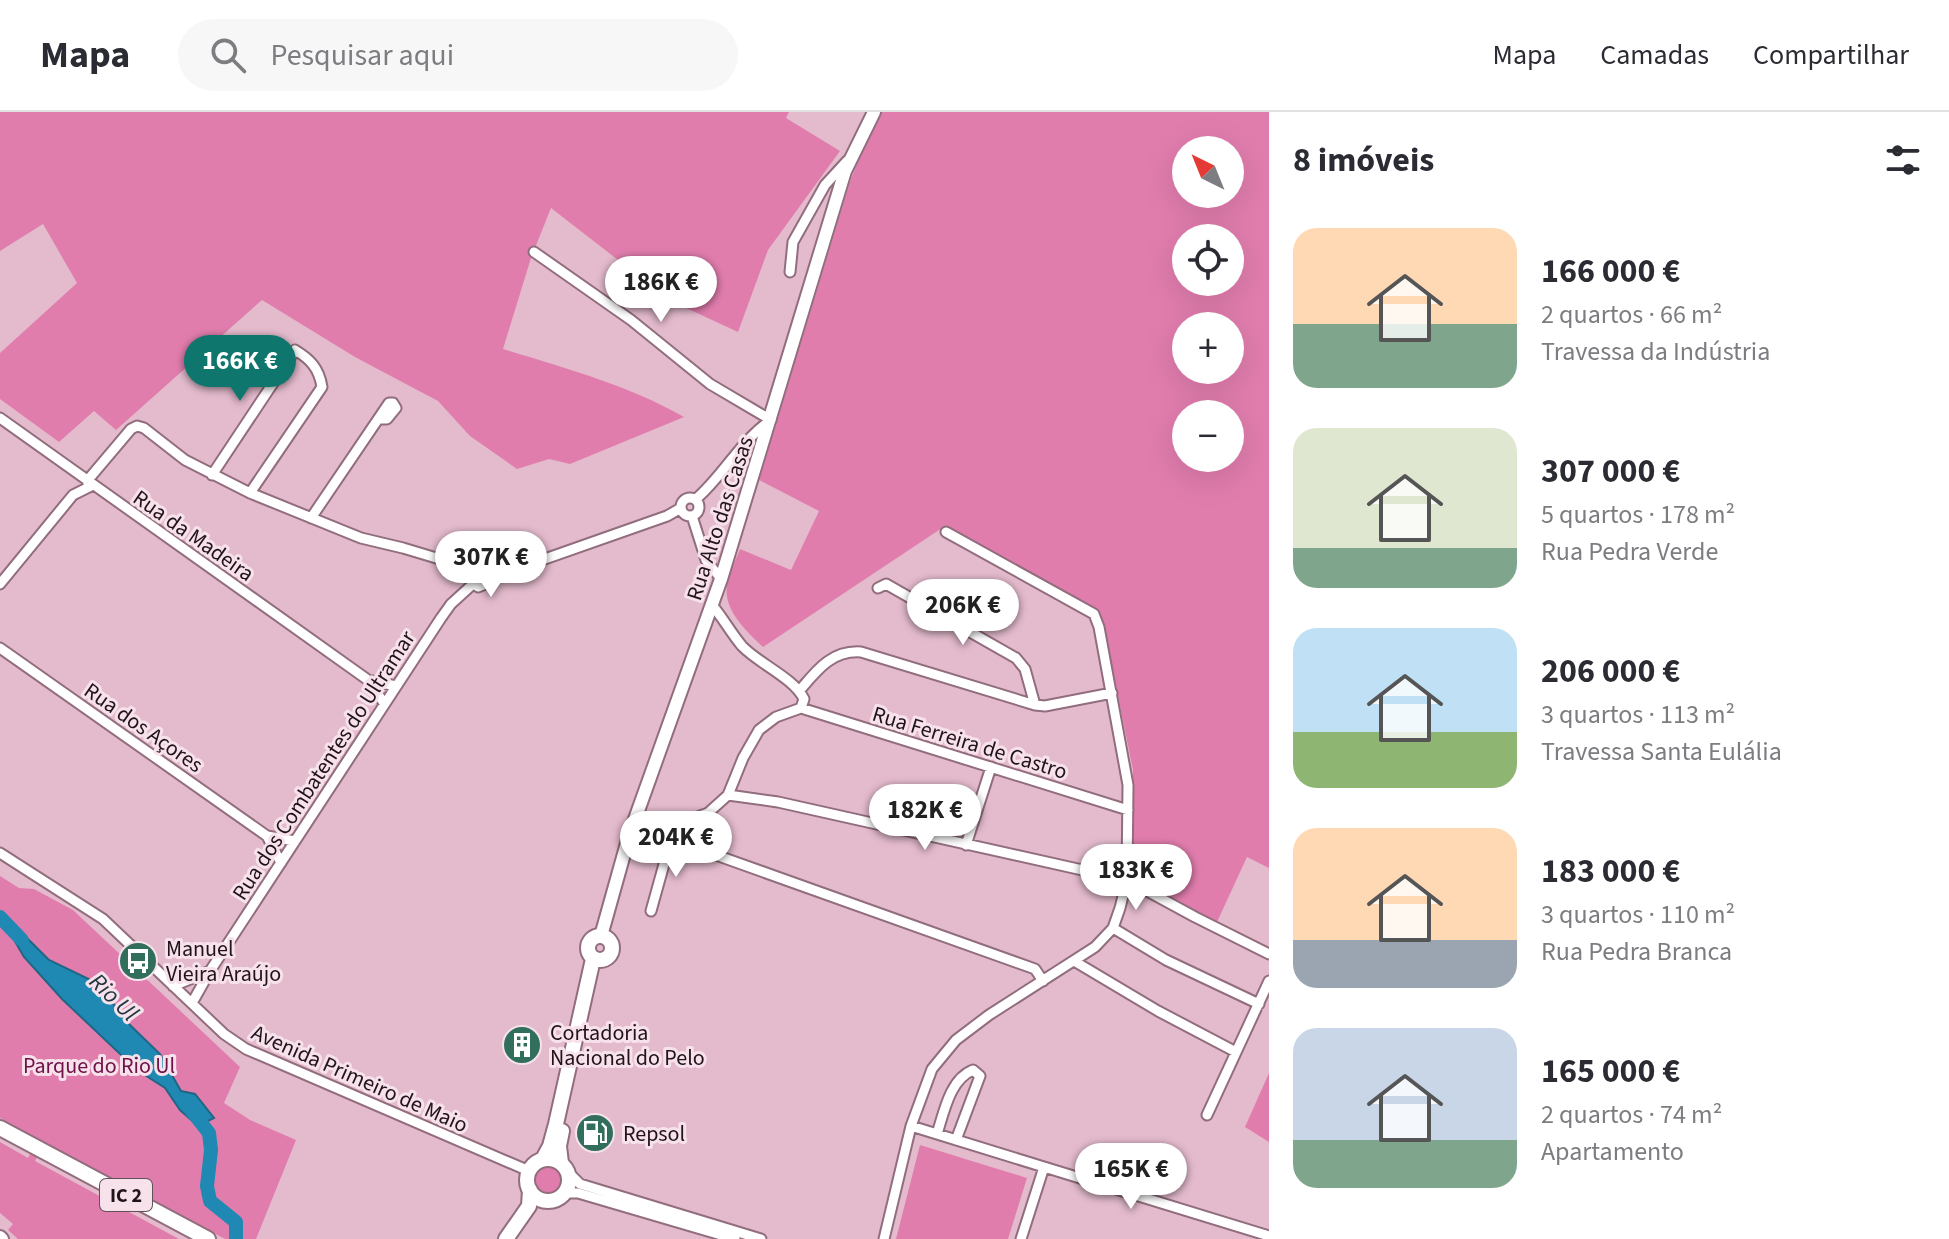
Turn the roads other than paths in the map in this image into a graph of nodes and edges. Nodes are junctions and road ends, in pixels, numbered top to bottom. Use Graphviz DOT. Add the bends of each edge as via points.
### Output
graph roads {
  1 [pos="874,112"];
  2 [pos="851,157"];
  3 [pos="534,252"];
  4 [pos="790,272"];
  5 [pos="0,418"];
  6 [pos="380,419"];
  7 [pos="771,420"];
  8 [pos="212,475"];
  9 [pos="86,480"];
  10 [pos="250,493"];
  11 [pos="73,495"];
  12 [pos="696,499"];
  13 [pos="681,508"];
  14 [pos="692,516"];
  15 [pos="311,518"];
  16 [pos="946,532"];
  17 [pos="721,579"];
  18 [pos="478,580"];
  19 [pos="0,584"];
  20 [pos="878,588"];
  21 [pos="712,605"];
  22 [pos="0,648"];
  23 [pos="368,680"];
  24 [pos="396,686"];
  25 [pos="800,690"];
  26 [pos="1112,693"];
  27 [pos="384,703"];
  28 [pos="1035,705"];
  29 [pos="801,708"];
  30 [pos="991,767"];
  31 [pos="728,795"];
  32 [pos="1128,810"];
  33 [pos="631,830"];
  34 [pos="267,836"];
  35 [pos="668,836"];
  36 [pos="295,841"];
  37 [pos="966,845"];
  38 [pos="0,853"];
  39 [pos="281,863"];
  40 [pos="1127,880"];
  41 [pos="651,911"];
  42 [pos="1113,928"];
  43 [pos="601,936"];
  44 [pos="1269,954"];
  45 [pos="597,960"];
  46 [pos="1074,961"];
  47 [pos="210,971"];
  48 [pos="1043,981"];
  49 [pos="1269,981"];
  50 [pos="173,986"];
  51 [pos="192,1003"];
  52 [pos="1259,1004"];
  53 [pos="1236,1052"];
  54 [pos="1207,1115"];
  55 [pos="911,1126"];
  56 [pos="0,1128"];
  57 [pos="0,1134"];
  58 [pos="937,1134"];
  59 [pos="956,1140"];
  60 [pos="543,1159"];
  61 [pos="1044,1167"];
  62 [pos="565,1168"];
  63 [pos="529,1171"];
  64 [pos="530,1190"];
  65 [pos="559,1196"];
  66 [pos="1268,1232"];
  67 [pos="193,1239"];
  68 [pos="208,1239"];
  69 [pos="506,1239"];
  70 [pos="515,1239"];
  71 [pos="735,1239"];
  72 [pos="761,1239"];
  73 [pos="884,1239"];
  74 [pos="1021,1239"];
  1 -- 2 [label="main road, Rua Alto das Casas"];
  2 -- 4 [label="street" via="825,185 800,228"];
  2 -- 7 [label="main road, Rua Alto das Casas"];
  3 -- 7 [label="street" via="710,384"];
  5 -- 9 [label="street, Rua da Madeira"];
  6 -- 15 [label="street"];
  7 -- 12 [label="street"];
  7 -- 17 [label="main road, Rua Alto das Casas"];
  8 -- 9 [label="street" via="137,426"];
  8 -- 10 [label="street"];
  8 -- 10 [label="street" via="295,350 310,359 322,387"];
  9 -- 11 [label="street"];
  9 -- 11 [label="street"];
  9 -- 23 [label="street, Rua da Madeira"];
  10 -- 15 [label="street"];
  11 -- 19 [label="street"];
  12 -- 13 [label="street" via="684,499"];
  12 -- 14 [label="street" via="698,510"];
  13 -- 14 [label="street"];
  13 -- 18 [label="street"];
  14 -- 17 [label="street" via="706,560"];
  15 -- 18 [label="street" via="361,538 463,566"];
  16 -- 26 [label="street" via="1094,614"];
  17 -- 21 [label="main road, Rua Alto das Casas"];
  18 -- 24 [label="street, Rua dos Combatentes do Ultramar" via="451,604"];
  20 -- 28 [label="street" via="886,584 1016,658 1025,669"];
  21 -- 25 [label="street" via="742,646"];
  21 -- 33 [label="main road, Rua Alto das Casas"];
  22 -- 34 [label="street, Rua dos Açores"];
  23 -- 24 [label="street, Rua da Madeira"];
  23 -- 27 [label="street, Rua da Madeira"];
  24 -- 27 [label="street, Rua dos Combatentes do Ultramar"];
  25 -- 28 [label="street" via="822,665 848,651"];
  25 -- 29 [label="street"];
  26 -- 28 [label="street"];
  26 -- 32 [label="street" via="1126,765"];
  27 -- 36 [label="street, Rua dos Combatentes do Ultramar"];
  29 -- 30 [label="street, Rua Ferreira de Castro"];
  29 -- 31 [label="street" via="759,730"];
  30 -- 32 [label="street, Rua Ferreira de Castro"];
  30 -- 37 [label="street"];
  31 -- 35 [label="street" via="708,813 673,826"];
  31 -- 37 [label="street"];
  32 -- 40 [label="street"];
  33 -- 35 [label="street"];
  33 -- 43 [label="main road, Rua Alto das Casas"];
  34 -- 36 [label="street, Rua dos Açores"];
  34 -- 39 [label="street, Rua dos Açores"];
  35 -- 41 [label="street"];
  35 -- 48 [label="street" via="1035,969"];
  36 -- 39 [label="street, Rua dos Combatentes do Ultramar"];
  37 -- 40 [label="street"];
  38 -- 50 [label="street, Avenida Primeiro de Maio" via="91,909"];
  39 -- 47 [label="street, Rua dos Combatentes do Ultramar"];
  40 -- 42 [label="street"];
  40 -- 44 [label="street"];
  42 -- 46 [label="street"];
  42 -- 52 [label="street"];
  43 -- 45 [label="main road" via="612,950"];
  45 -- 60 [label="main road"];
  45 -- 62 [label="main road" via="562,1126 559,1146"];
  46 -- 48 [label="street"];
  46 -- 53 [label="street"];
  47 -- 50 [label="street"];
  47 -- 51 [label="street, Rua dos Combatentes do Ultramar"];
  48 -- 55 [label="street" via="956,1040 932,1069"];
  49 -- 52 [label="street"];
  50 -- 51 [label="street, Avenida Primeiro de Maio"];
  51 -- 63 [label="street, Avenida Primeiro de Maio" via="224,1034 265,1060"];
  52 -- 53 [label="street"];
  53 -- 54 [label="street"];
  55 -- 58 [label="street"];
  55 -- 73 [label="street"];
  56 -- 68 [label="main road, IC 2"];
  57 -- 67 [label="main road, IC 2"];
  58 -- 59 [label="street"];
  58 -- 59 [label="street" via="949,1097 973,1070 980,1076"];
  59 -- 61 [label="street"];
  60 -- 62 [label="main road"];
  60 -- 63 [label="main road"];
  61 -- 66 [label="street"];
  61 -- 74 [label="street"];
  62 -- 65 [label="main road" via="570,1180"];
  62 -- 72 [label="street" via="580,1184"];
  63 -- 64 [label="main road"];
  64 -- 65 [label="main road" via="539,1199"];
  64 -- 69 [label="main road" via="529,1206"];
  65 -- 70 [label="main road"];
  65 -- 71 [label="street" via="578,1193"];
}
